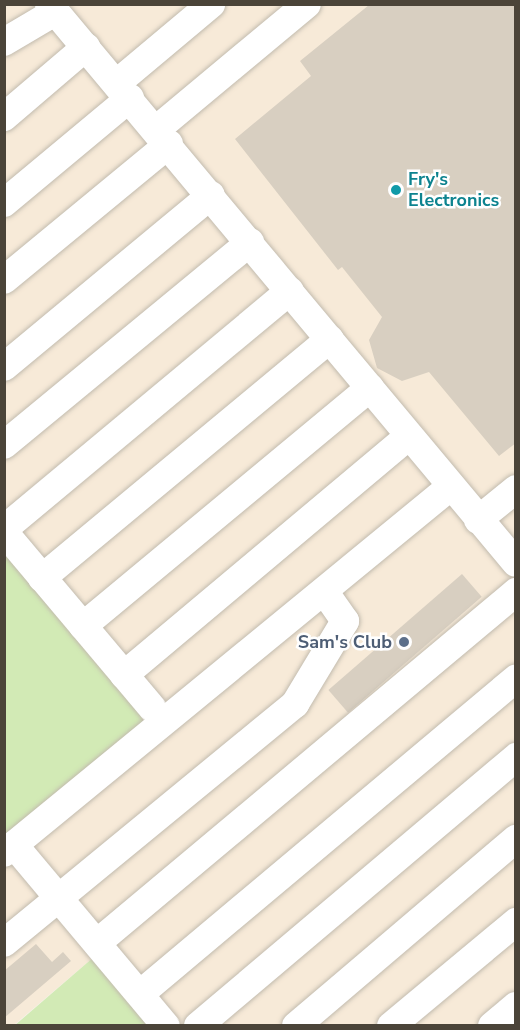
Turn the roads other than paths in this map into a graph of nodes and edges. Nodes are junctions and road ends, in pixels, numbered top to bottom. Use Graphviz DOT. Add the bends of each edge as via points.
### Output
graph roads {
  1 [pos="211,4"];
  2 [pos="307,4"];
  3 [pos="52,8"];
  4 [pos="4,42"];
  5 [pos="86,48"];
  6 [pos="123,91"];
  7 [pos="4,117"];
  8 [pos="163,136"];
  9 [pos="211,195"];
  10 [pos="4,203"];
  11 [pos="250,242"];
  12 [pos="4,280"];
  13 [pos="290,291"];
  14 [pos="330,339"];
  15 [pos="4,367"];
  16 [pos="370,388"];
  17 [pos="410,436"];
  18 [pos="4,445"];
  19 [pos="450,487"];
  20 [pos="516,489"];
  21 [pos="478,520"];
  22 [pos="4,531"];
  23 [pos="516,563"];
  24 [pos="42,578"];
  25 [pos="325,592"];
  26 [pos="516,592"];
  27 [pos="83,626"];
  28 [pos="124,675"];
  29 [pos="516,678"];
  30 [pos="152,708"];
  31 [pos="516,757"];
  32 [pos="516,839"];
  33 [pos="9,849"];
  34 [pos="59,898"];
  35 [pos="516,922"];
  36 [pos="4,943"];
  37 [pos="96,943"];
  38 [pos="140,994"];
  39 [pos="516,1006"];
  40 [pos="166,1026"];
  41 [pos="198,1026"];
  42 [pos="296,1026"];
  43 [pos="391,1026"];
  44 [pos="492,1026"];
  1 -- 6 [label="lane"];
  2 -- 8 [label="lane"];
  3 -- 4 [label="lane"];
  3 -- 5 [label="lane"];
  5 -- 6 [label="lane"];
  5 -- 7 [label="lane"];
  6 -- 8 [label="lane"];
  6 -- 10 [label="lane"];
  8 -- 9 [label="lane"];
  8 -- 12 [label="lane"];
  9 -- 11 [label="lane"];
  9 -- 15 [label="lane"];
  11 -- 13 [label="lane"];
  11 -- 18 [label="lane"];
  13 -- 14 [label="lane"];
  13 -- 22 [label="lane"];
  14 -- 16 [label="lane"];
  14 -- 24 [label="lane"];
  16 -- 17 [label="lane"];
  16 -- 27 [label="lane"];
  17 -- 19 [label="lane"];
  17 -- 28 [label="lane"];
  19 -- 21 [label="lane"];
  19 -- 25 [label="lane"];
  20 -- 21 [label="lane"];
  21 -- 23 [label="lane"];
  22 -- 24 [label="lane"];
  24 -- 27 [label="lane"];
  25 -- 33 [label="lane"];
  25 -- 34 [label="lane" via="345,621 295,704"];
  26 -- 37 [label="lane"];
  27 -- 28 [label="lane"];
  28 -- 30 [label="lane"];
  29 -- 38 [label="lane"];
  31 -- 41 [label="lane"];
  32 -- 42 [label="lane"];
  33 -- 34 [label="lane"];
  34 -- 36 [label="lane"];
  34 -- 37 [label="lane"];
  35 -- 43 [label="lane"];
  37 -- 38 [label="lane"];
  38 -- 40 [label="lane"];
  39 -- 44 [label="lane"];
}
